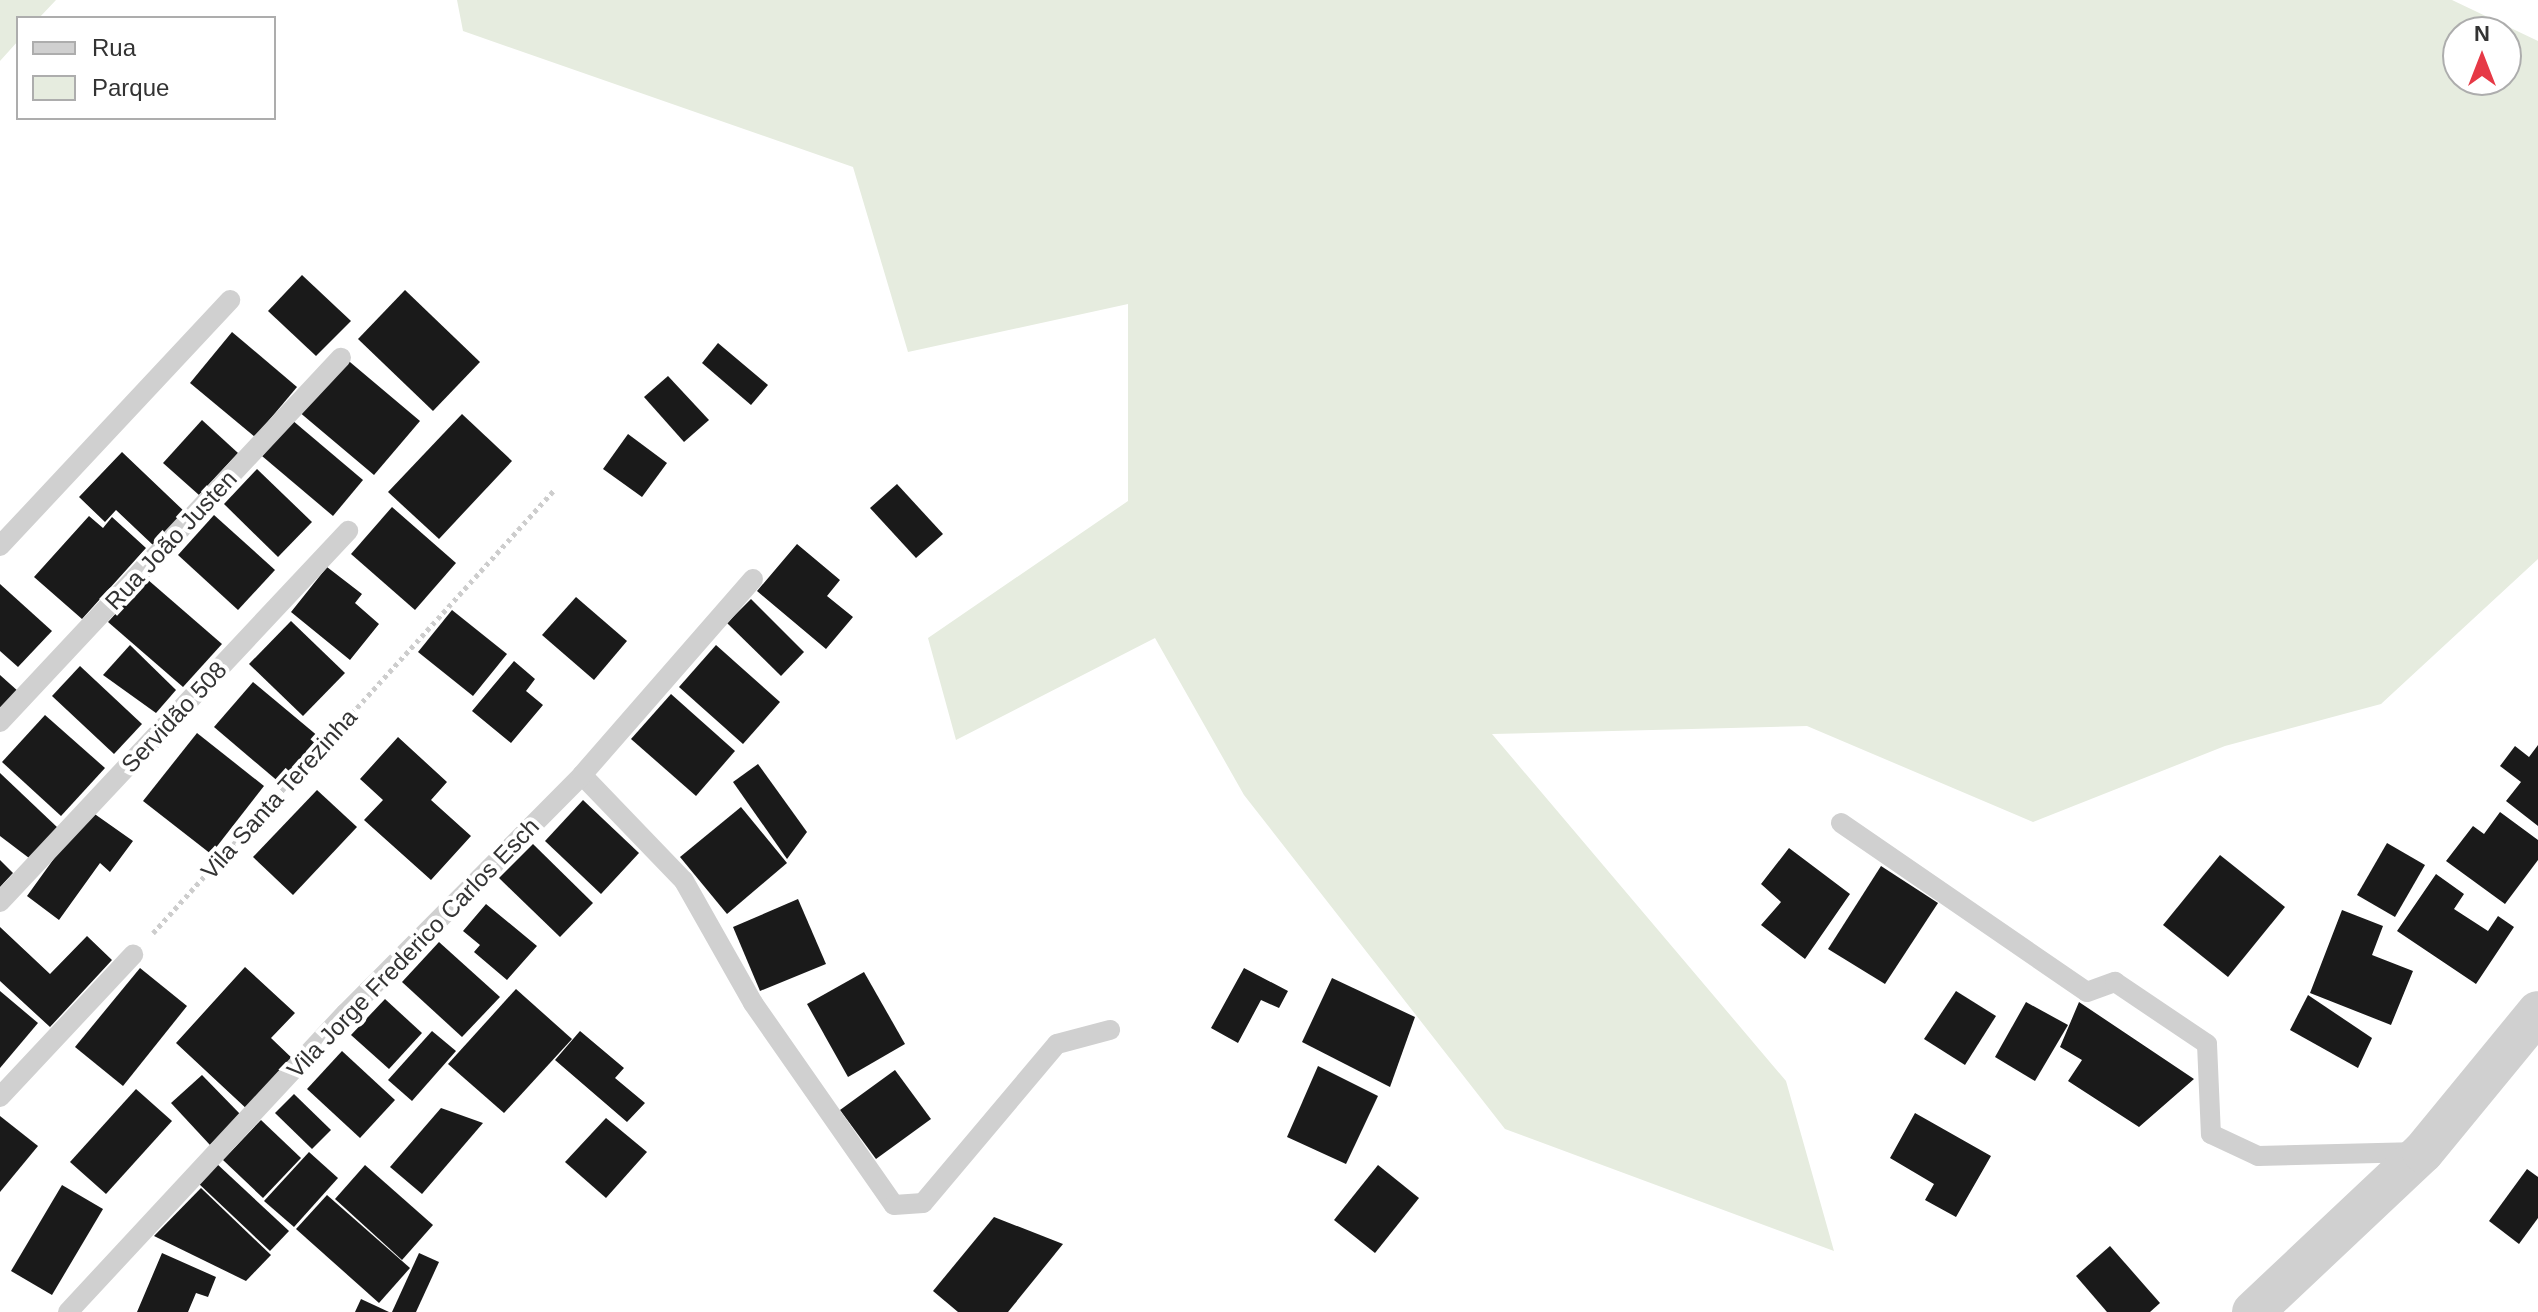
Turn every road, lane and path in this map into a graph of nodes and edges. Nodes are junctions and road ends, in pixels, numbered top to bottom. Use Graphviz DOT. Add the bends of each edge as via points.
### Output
graph roads {
  1 [pos="230,300"];
  2 [pos="341,358"];
  3 [pos="555,489"];
  4 [pos="348,531"];
  5 [pos="0,546"];
  6 [pos="753,579"];
  7 [pos="0,722"];
  8 [pos="582,775"];
  9 [pos="1841,823"];
  10 [pos="0,902"];
  11 [pos="133,955"];
  12 [pos="2538,1012"];
  13 [pos="1110,1030"];
  14 [pos="0,1097"];
  15 [pos="2423,1152"];
  16 [pos="68,1312"];
  17 [pos="2253,1312"];
  1 -- 5 [label="lane"];
  2 -- 7 [label="lane, Rua João Justen"];
  3 -- 11 [label="path, Vila Santa Terezinha"];
  4 -- 10 [label="lane, Servidão 508"];
  6 -- 8 [label="lane, Vila Jorge Frederico Carlos Esch"];
  8 -- 13 [label="lane" via="684,881 753,1003 894,1205 923,1203 1057,1044"];
  8 -- 16 [label="lane, Vila Jorge Frederico Carlos Esch"];
  9 -- 15 [label="lane" via="2087,992 2115,982 2207,1044 2211,1134 2258,1156"];
  11 -- 14 [label="lane"];
  12 -- 15 [label="street"];
  15 -- 17 [label="street"];
}
